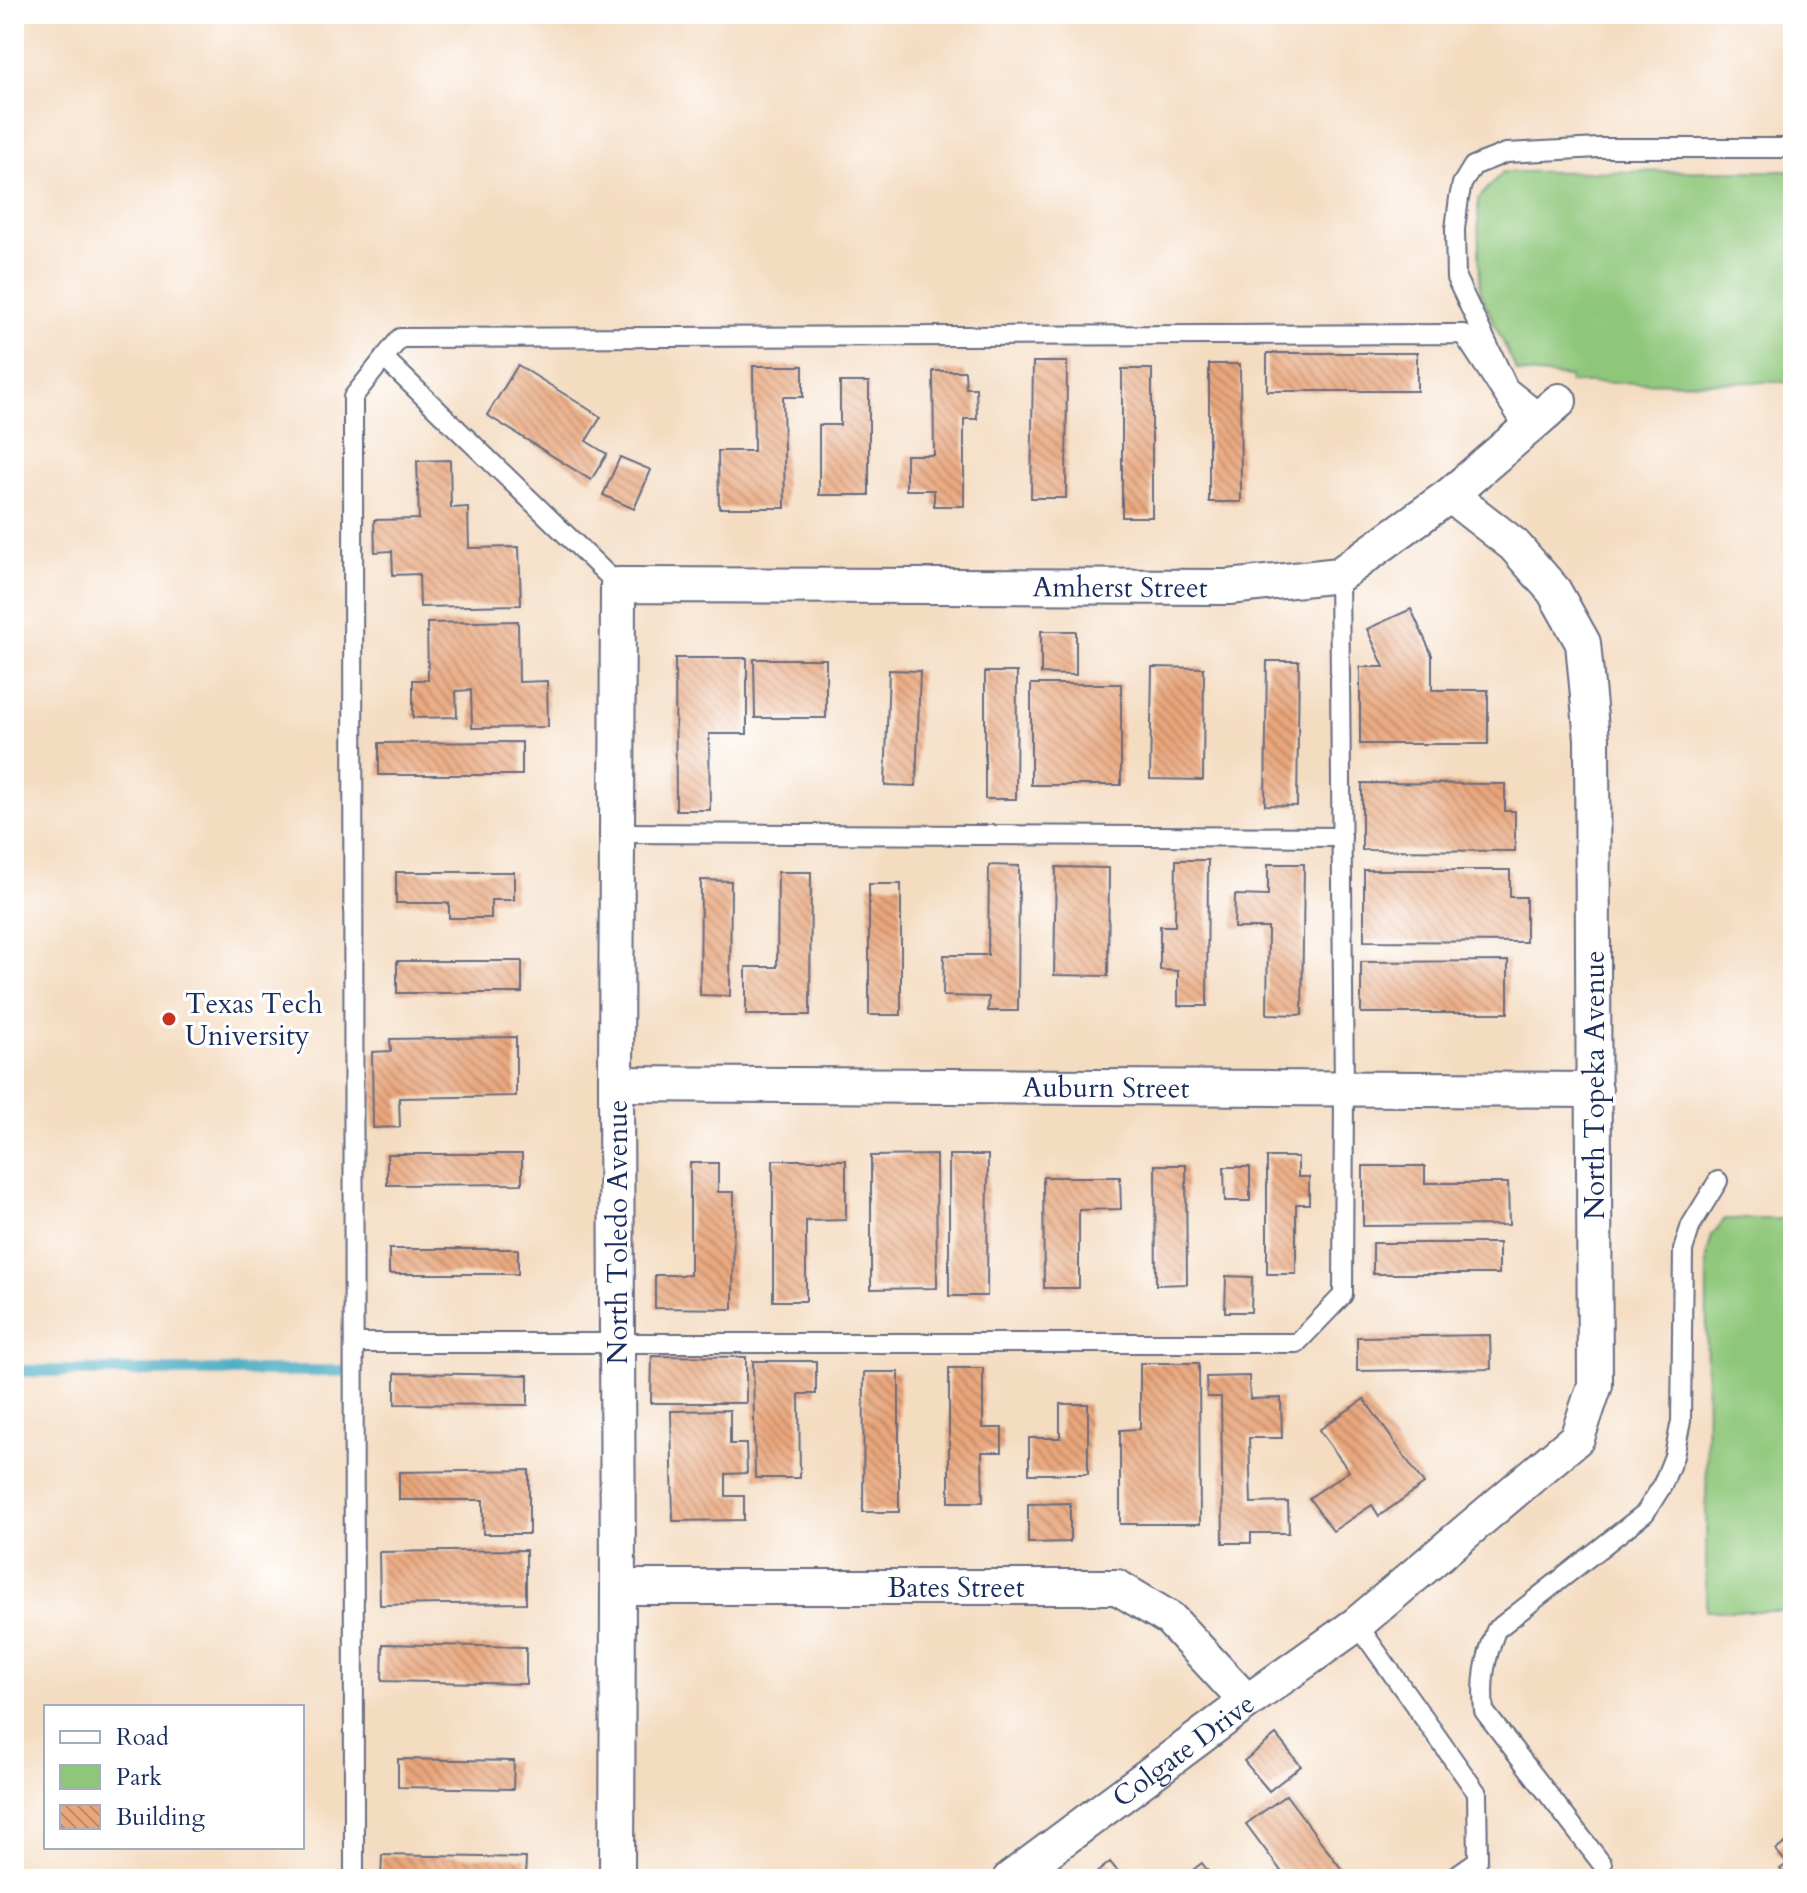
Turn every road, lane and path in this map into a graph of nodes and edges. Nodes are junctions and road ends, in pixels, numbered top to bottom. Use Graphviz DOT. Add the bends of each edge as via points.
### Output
graph roads {
  1 [pos="1793,148"];
  2 [pos="384,358"];
  3 [pos="1543,416"];
  4 [pos="1450,495"];
  5 [pos="1339,575"];
  6 [pos="618,585"];
  7 [pos="617,833"];
  8 [pos="1342,837"];
  9 [pos="616,1084"];
  10 [pos="1344,1089"];
  11 [pos="1595,1090"];
  12 [pos="1718,1181"];
  13 [pos="354,1343"];
  14 [pos="617,1343"];
  15 [pos="618,1587"];
  16 [pos="1357,1624"];
  17 [pos="1247,1702"];
  18 [pos="1602,1864"];
  19 [pos="354,1879"];
  20 [pos="617,1879"];
  21 [pos="1010,1879"];
  22 [pos="1451,1879"];
  1 -- 3 [label="lane" via="1506,153 1473,166 1459,198 1456,278 1508,387"];
  2 -- 3 [label="lane" via="400,338 1463,334"];
  2 -- 6 [label="lane"];
  2 -- 13 [label="lane" via="353,397"];
  3 -- 4 [label="street, Amherst Street"];
  4 -- 5 [label="street, Amherst Street"];
  4 -- 11 [label="street, North Topeka Avenue" via="1514,545 1554,591 1583,643 1592,739"];
  5 -- 6 [label="street, Amherst Street" via="1229,587"];
  5 -- 8 [label="lane"];
  6 -- 7 [label="street, North Toledo Avenue"];
  7 -- 8 [label="lane"];
  7 -- 9 [label="street, North Toledo Avenue"];
  8 -- 10 [label="lane"];
  9 -- 10 [label="street, Auburn Street"];
  9 -- 14 [label="street, North Toledo Avenue"];
  10 -- 11 [label="street, Auburn Street"];
  10 -- 14 [label="lane" via="1343,1295 1297,1343"];
  11 -- 16 [label="street, North Topeka Avenue" via="1595,1385 1577,1438"];
  12 -- 18 [label="lane" via="1691,1225 1683,1250 1681,1421 1662,1486 1645,1513 1496,1630 1486,1658 1484,1711"];
  13 -- 14 [label="lane"];
  13 -- 19 [label="lane"];
  14 -- 15 [label="street, North Toledo Avenue"];
  15 -- 17 [label="street, Bates Street" via="1117,1587 1170,1619"];
  15 -- 20 [label="street, North Toledo Avenue"];
  16 -- 17 [label="street, Colgate Drive"];
  16 -- 22 [label="lane" via="1477,1793 1478,1860"];
  17 -- 21 [label="street, Colgate Drive"];
}
